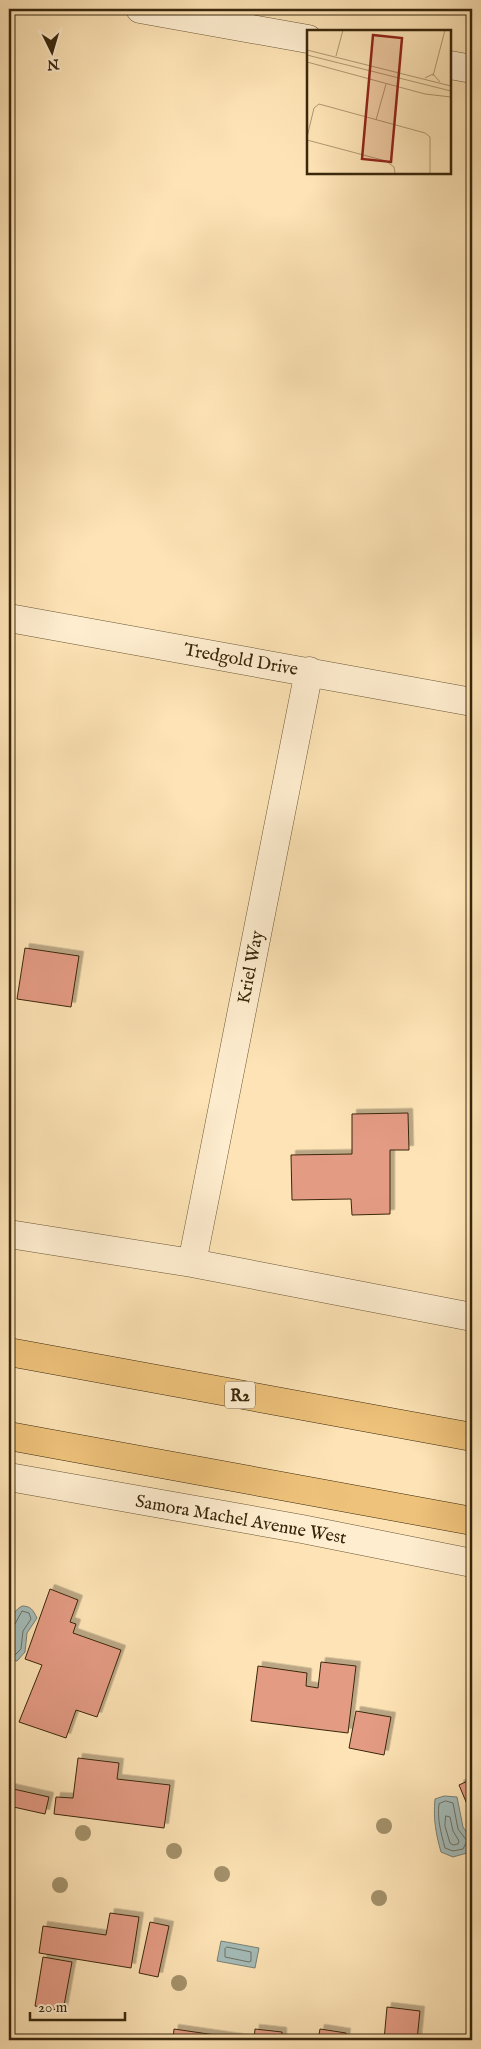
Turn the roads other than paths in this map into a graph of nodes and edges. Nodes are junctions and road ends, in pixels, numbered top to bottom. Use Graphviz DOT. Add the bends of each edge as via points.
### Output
graph roads {
  1 [pos="140,9"];
  2 [pos="307,39"];
  3 [pos="451,65"];
  4 [pos="472,69"];
  5 [pos="9,618"];
  6 [pos="309,671"];
  7 [pos="472,702"];
  8 [pos="9,1234"];
  9 [pos="192,1263"];
  10 [pos="472,1317"];
  11 [pos="9,1352"];
  12 [pos="9,1436"];
  13 [pos="472,1437"];
  14 [pos="9,1477"];
  15 [pos="472,1521"];
  16 [pos="472,1563"];
  1 -- 2 [label="street"];
  3 -- 4 [label="street"];
  5 -- 6 [label="street, Tredgold Drive"];
  6 -- 7 [label="street, Tredgold Drive"];
  6 -- 9 [label="street, Kriel Way"];
  8 -- 9 [label="street"];
  9 -- 10 [label="street"];
  11 -- 13 [label="highway, R2"];
  12 -- 15 [label="highway"];
  14 -- 16 [label="street, Samora Machel Avenue West"];
}
